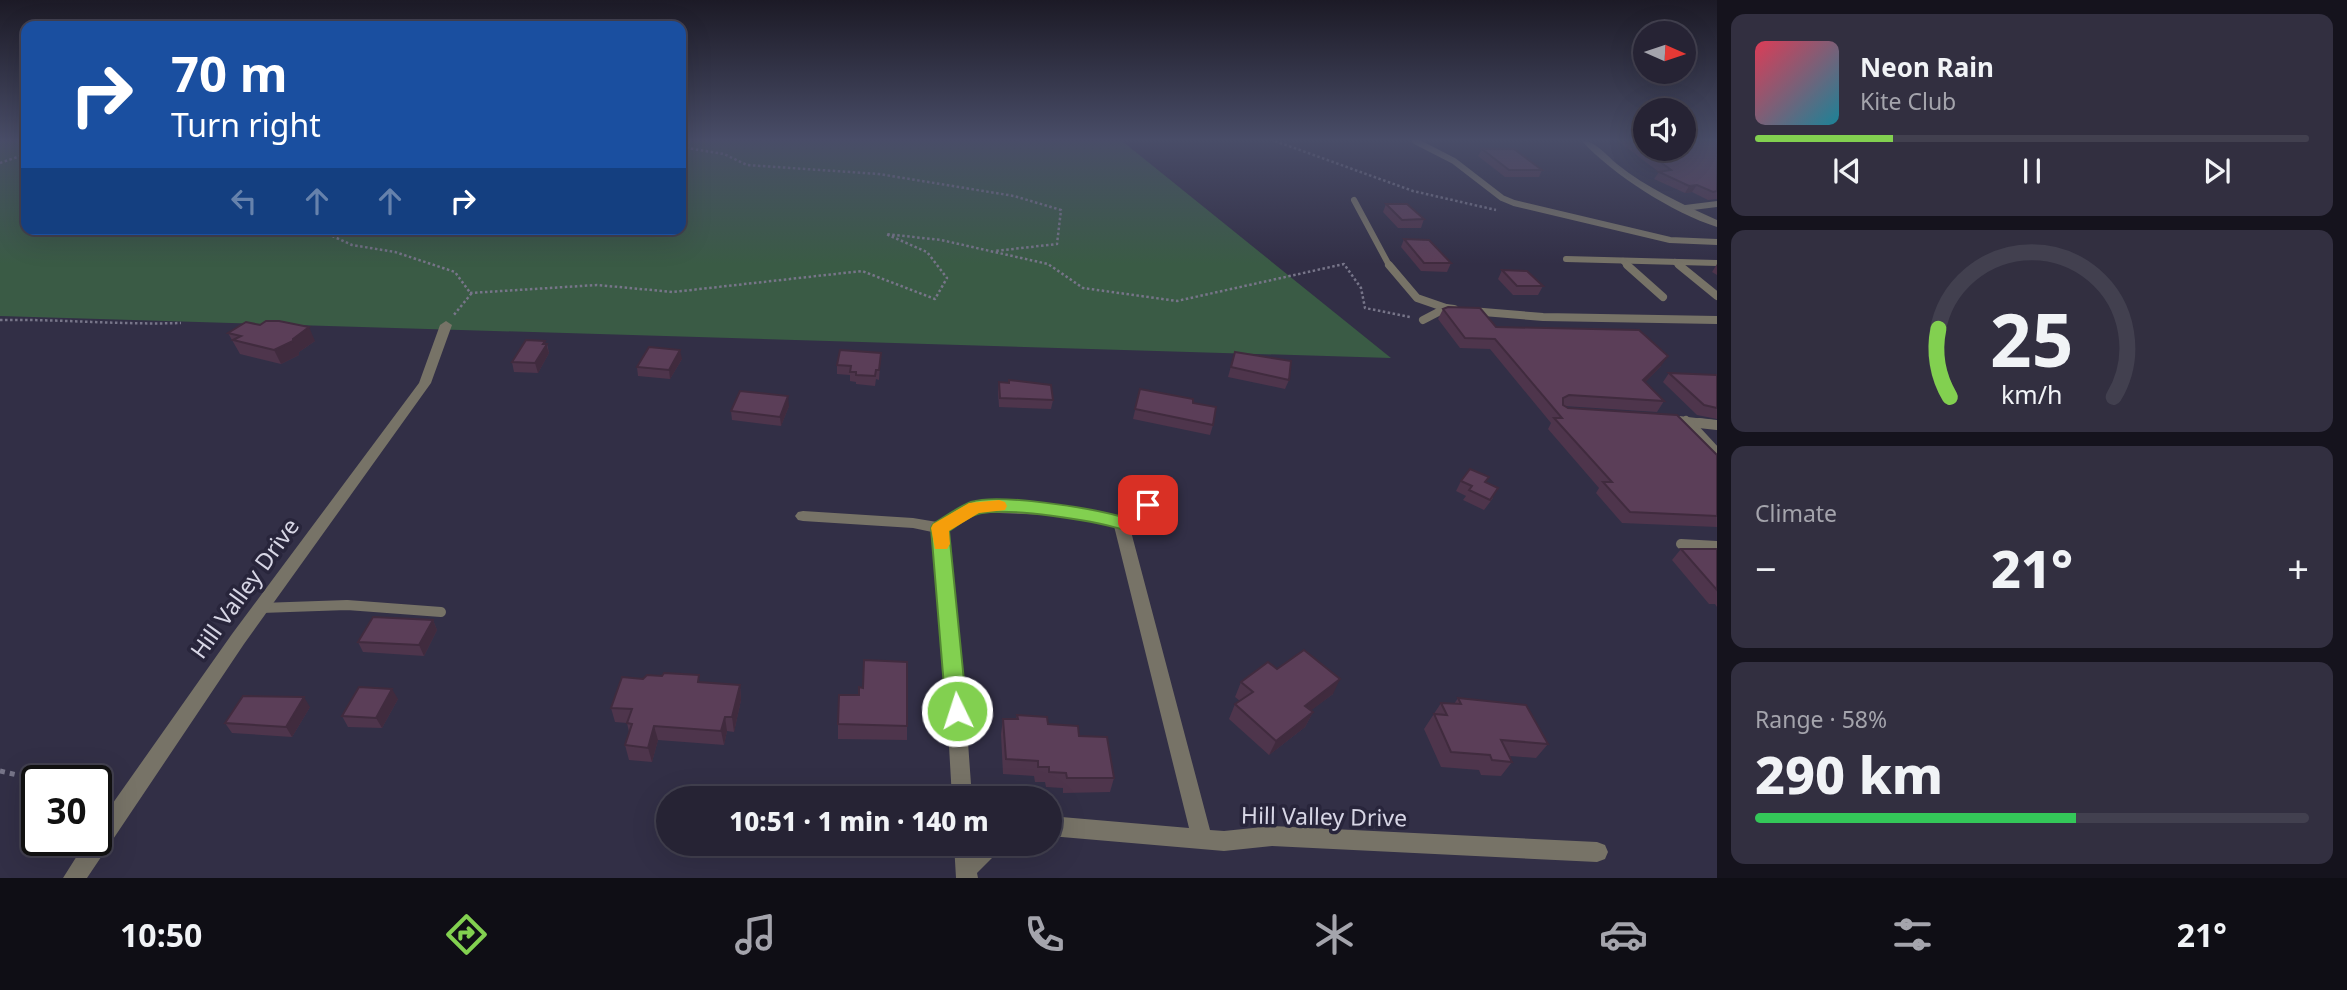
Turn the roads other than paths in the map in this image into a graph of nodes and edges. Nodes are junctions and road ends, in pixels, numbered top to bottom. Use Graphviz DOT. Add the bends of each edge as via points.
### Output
graph roads {
  1 [pos="1481,182"];
  2 [pos="1635,182"];
  3 [pos="1354,200"];
  4 [pos="1714,205"];
  5 [pos="1685,208"];
  6 [pos="1717,224"];
  7 [pos="1717,242"];
  8 [pos="1566,259"];
  9 [pos="1623,261"];
  10 [pos="1675,262"];
  11 [pos="1717,263"];
  12 [pos="1717,296"];
  13 [pos="1663,297"];
  14 [pos="1446,308"];
  15 [pos="1423,320"];
  16 [pos="1717,320"];
  17 [pos="446,325"];
  18 [pos="1662,418"];
  19 [pos="1686,420"];
  20 [pos="1717,425"];
  21 [pos="1717,453"];
  22 [pos="1148,505"];
  23 [pos="975,507"];
  24 [pos="803,516"];
  25 [pos="1121,522"];
  26 [pos="939,528"];
  27 [pos="1681,544"];
  28 [pos="1717,546"];
  29 [pos="261,608"];
  30 [pos="440,612"];
  31 [pos="961,786"];
  32 [pos="1062,827"];
  33 [pos="1202,839"];
  34 [pos="1597,852"];
  35 [pos="966,856"];
  36 [pos="981,856"];
  37 [pos="967,874"];
  38 [pos="74,878"];
  1 -- 7 [label="lane" via="1514,203 1670,240"];
  2 -- 5 [label="street"];
  3 -- 14 [label="lane" via="1391,269 1417,298"];
  4 -- 5 [label="street"];
  5 -- 6 [label="street"];
  8 -- 9 [label="lane"];
  9 -- 10 [label="lane"];
  9 -- 13 [label="lane"];
  10 -- 11 [label="lane"];
  10 -- 12 [label="lane"];
  14 -- 15 [label="lane"];
  14 -- 16 [label="lane" via="1543,317"];
  17 -- 29 [label="street, Hill Valley Drive" via="425,383"];
  18 -- 19 [label="lane"];
  19 -- 20 [label="lane"];
  19 -- 21 [label="lane"];
  22 -- 25 [label="street"];
  23 -- 25 [label="lane" via="1004,506"];
  23 -- 26 [label="street"];
  24 -- 26 [label="street"];
  25 -- 33 [label="street"];
  26 -- 31 [label="street"];
  27 -- 28 [label="lane"];
  29 -- 30 [label="lane" via="347,605"];
  29 -- 38 [label="street, Hill Valley Drive"];
  32 -- 33 [label="street, Hill Valley Drive"];
  33 -- 34 [label="street, Hill Valley Drive" via="1272,836"];
  35 -- 37 [label="street"];
  36 -- 37 [label="street"];
}
